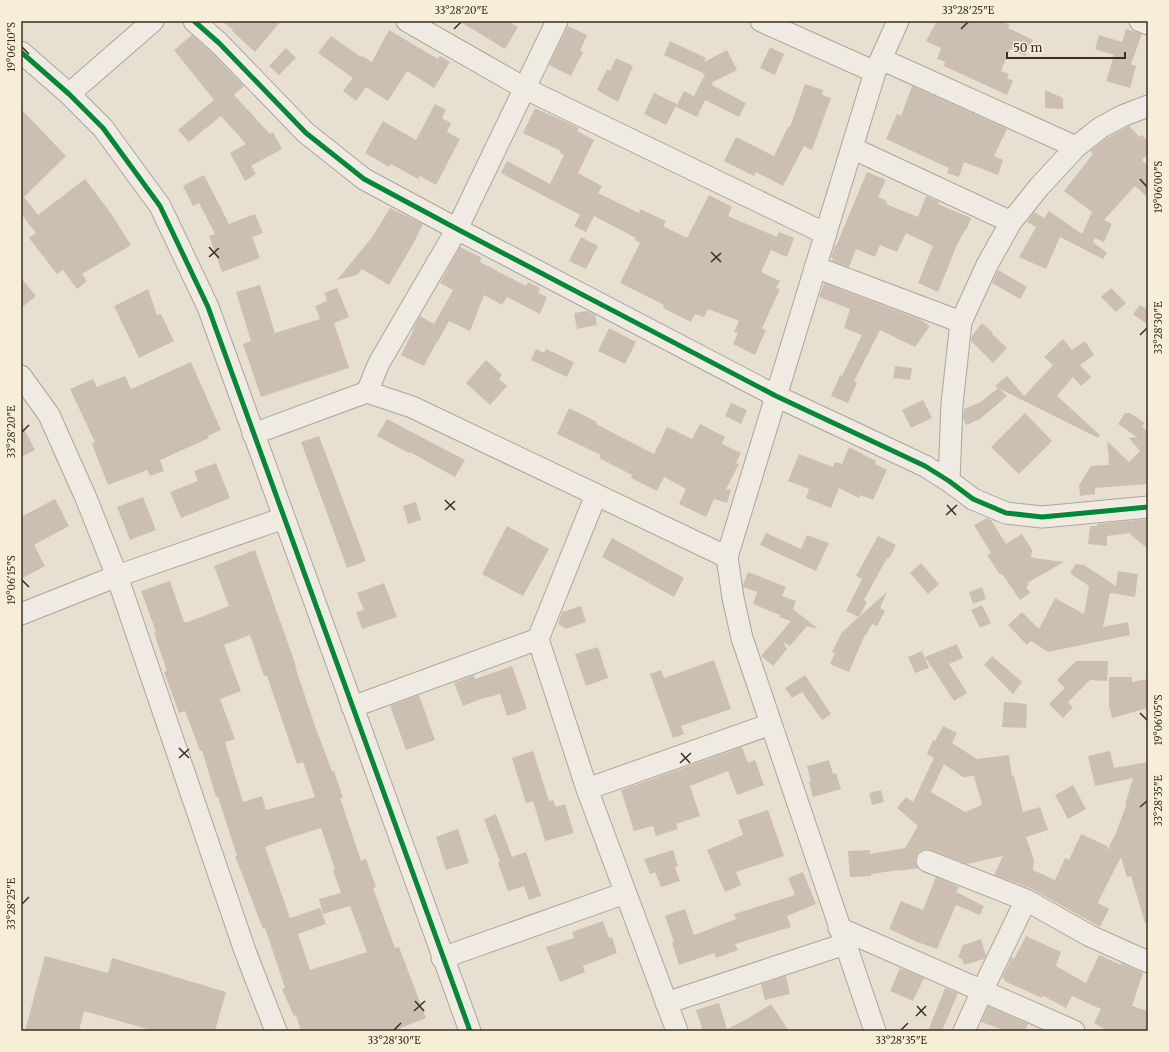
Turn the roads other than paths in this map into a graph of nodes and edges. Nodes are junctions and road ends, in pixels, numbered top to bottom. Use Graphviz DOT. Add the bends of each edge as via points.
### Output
graph roads {
  1 [pos="154,21"];
  2 [pos="194,21"];
  3 [pos="407,21"];
  4 [pos="557,21"];
  5 [pos="761,21"];
  6 [pos="898,21"];
  7 [pos="1140,21"];
  8 [pos="1148,24"];
  9 [pos="21,52"];
  10 [pos="878,65"];
  11 [pos="526,89"];
  12 [pos="69,94"];
  13 [pos="1148,106"];
  14 [pos="1076,147"];
  15 [pos="852,148"];
  16 [pos="1011,222"];
  17 [pos="457,229"];
  18 [pos="826,234"];
  19 [pos="815,267"];
  20 [pos="961,322"];
  21 [pos="21,376"];
  22 [pos="368,392"];
  23 [pos="776,396"];
  24 [pos="253,434"];
  25 [pos="949,481"];
  26 [pos="596,494"];
  27 [pos="1148,507"];
  28 [pos="284,518"];
  29 [pos="728,557"];
  30 [pos="118,576"];
  31 [pos="21,614"];
  32 [pos="538,639"];
  33 [pos="352,707"];
  34 [pos="771,724"];
  35 [pos="587,789"];
  36 [pos="927,861"];
  37 [pos="625,893"];
  38 [pos="1026,900"];
  39 [pos="842,936"];
  40 [pos="442,958"];
  41 [pos="1148,962"];
  42 [pos="982,990"];
  43 [pos="666,1003"];
  44 [pos="276,1031"];
  45 [pos="470,1031"];
  46 [pos="676,1031"];
  47 [pos="875,1031"];
  48 [pos="964,1031"];
  49 [pos="1074,1031"];
  1 -- 12 [label="street"];
  2 -- 17 [label="street" via="306,133 364,179"];
  3 -- 11 [label="street"];
  4 -- 11 [label="street"];
  5 -- 10 [label="street"];
  6 -- 10 [label="street"];
  7 -- 8 [label="street"];
  9 -- 12 [label="street"];
  10 -- 14 [label="street"];
  10 -- 15 [label="street"];
  11 -- 17 [label="street"];
  11 -- 18 [label="street"];
  12 -- 24 [label="street" via="102,128 160,206 208,307"];
  13 -- 14 [label="street" via="1100,128"];
  14 -- 16 [label="street"];
  15 -- 16 [label="street"];
  15 -- 18 [label="street"];
  16 -- 20 [label="street" via="986,265"];
  17 -- 22 [label="street" via="379,363"];
  17 -- 23 [label="street"];
  18 -- 19 [label="street"];
  19 -- 20 [label="street"];
  19 -- 23 [label="street"];
  20 -- 25 [label="street" via="952,404"];
  21 -- 30 [label="street" via="50,415"];
  22 -- 24 [label="street"];
  22 -- 26 [label="street" via="412,407"];
  23 -- 25 [label="street" via="924,466"];
  23 -- 29 [label="street"];
  24 -- 28 [label="street"];
  25 -- 27 [label="street" via="973,499 1006,512 1042,517"];
  26 -- 29 [label="street"];
  26 -- 32 [label="street"];
  28 -- 30 [label="street"];
  28 -- 33 [label="street"];
  29 -- 34 [label="street" via="733,598 742,638"];
  30 -- 31 [label="street"];
  30 -- 44 [label="street" via="245,951"];
  32 -- 33 [label="street"];
  32 -- 35 [label="street"];
  33 -- 40 [label="street"];
  34 -- 35 [label="street"];
  34 -- 39 [label="street"];
  35 -- 37 [label="street"];
  36 -- 38 [label="street"];
  37 -- 40 [label="street"];
  37 -- 43 [label="street"];
  38 -- 41 [label="street" via="1090,936"];
  38 -- 42 [label="street"];
  39 -- 42 [label="street"];
  39 -- 43 [label="street"];
  39 -- 47 [label="street"];
  40 -- 45 [label="street"];
  42 -- 48 [label="street"];
  42 -- 49 [label="street"];
  43 -- 46 [label="street"];
}
